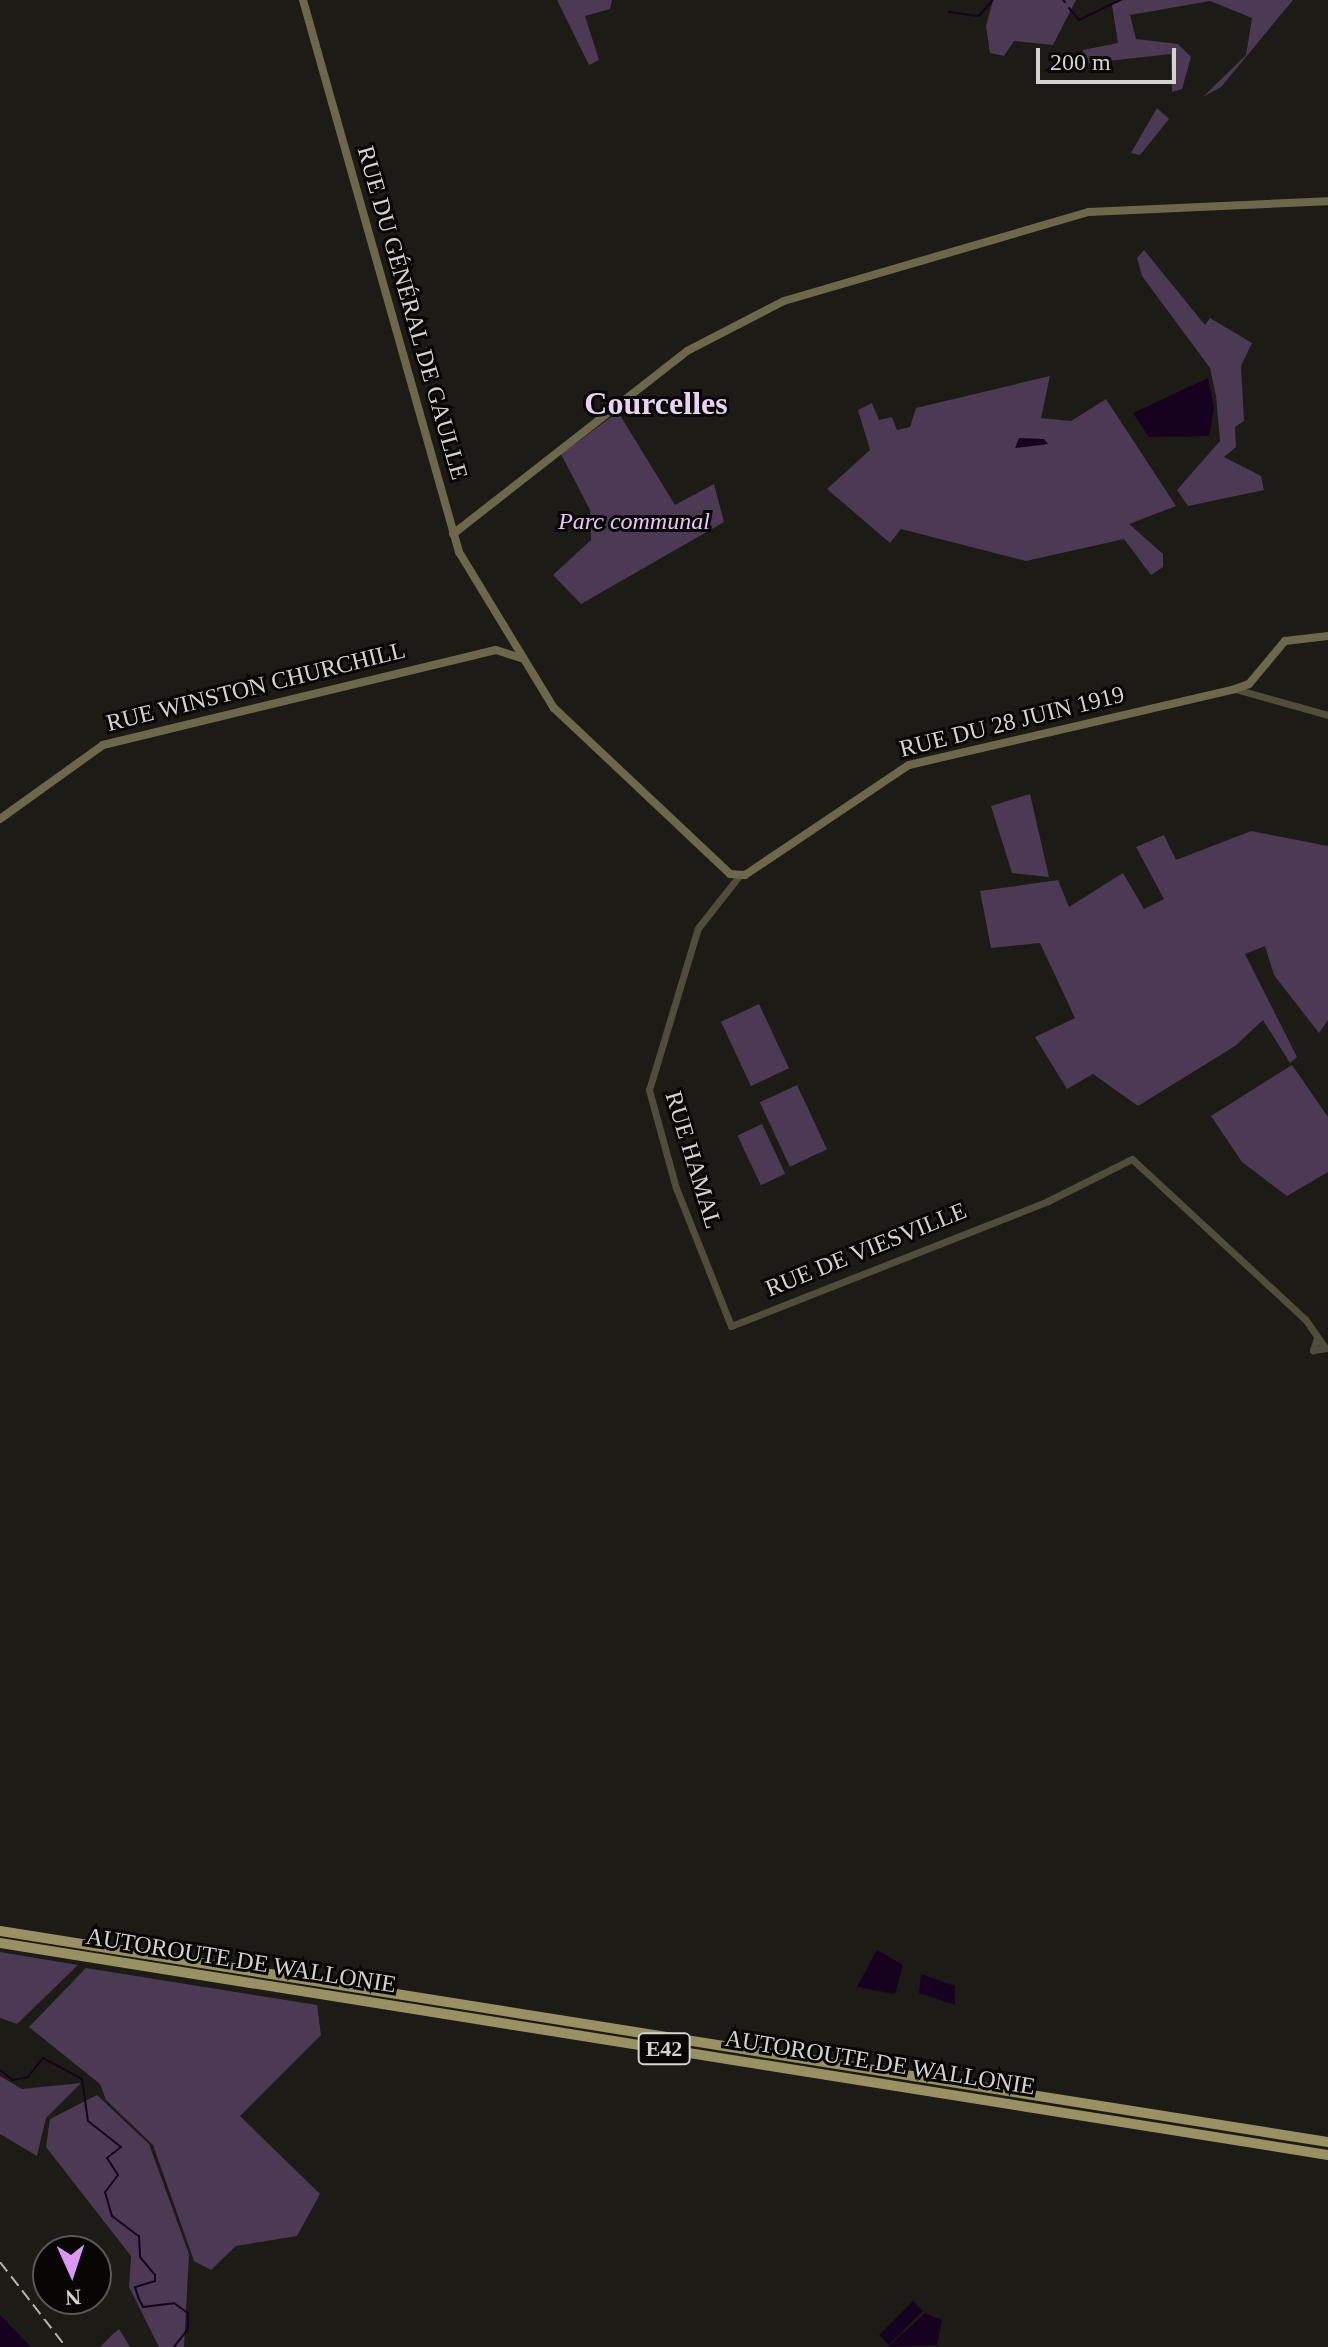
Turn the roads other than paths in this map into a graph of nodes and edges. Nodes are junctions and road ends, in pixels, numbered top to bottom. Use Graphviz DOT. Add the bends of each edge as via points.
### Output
graph roads {
  1 [pos="303,0"];
  2 [pos="1328,201"];
  3 [pos="453,534"];
  4 [pos="1328,636"];
  5 [pos="506,646"];
  6 [pos="1235,689"];
  7 [pos="1328,715"];
  8 [pos="0,819"];
  9 [pos="739,876"];
  10 [pos="731,1326"];
  11 [pos="1326,1348"];
  12 [pos="0,1931"];
  13 [pos="0,1943"];
  14 [pos="1328,2142"];
  15 [pos="1328,2155"];
  1 -- 3 [label="main road, RUE DU GÉNÉRAL DE GAULLE"];
  2 -- 3 [label="main road" via="1125,207 1050,222 838,281 687,351"];
  3 -- 5 [label="main road, RUE DU GÉNÉRAL DE GAULLE"];
  4 -- 6 [label="main road" via="1293,637"];
  5 -- 8 [label="main road, RUE WINSTON CHURCHILL" via="103,745"];
  5 -- 9 [label="main road, RUE DU GÉNÉRAL DE GAULLE" via="521,658 558,713"];
  6 -- 7 [label="street"];
  6 -- 9 [label="main road, RUE DU 28 JUIN 1919" via="909,765"];
  9 -- 10 [label="street, RUE HAMAL" via="698,928 649,1090 676,1188"];
  10 -- 11 [label="street, RUE DE VIESVILLE" via="1016,1213 1132,1159 1317,1338 1313,1350"];
  12 -- 14 [label="highway, AUTOROUTE DE WALLONIE / E42"];
  13 -- 15 [label="highway, AUTOROUTE DE WALLONIE / E42"];
}
